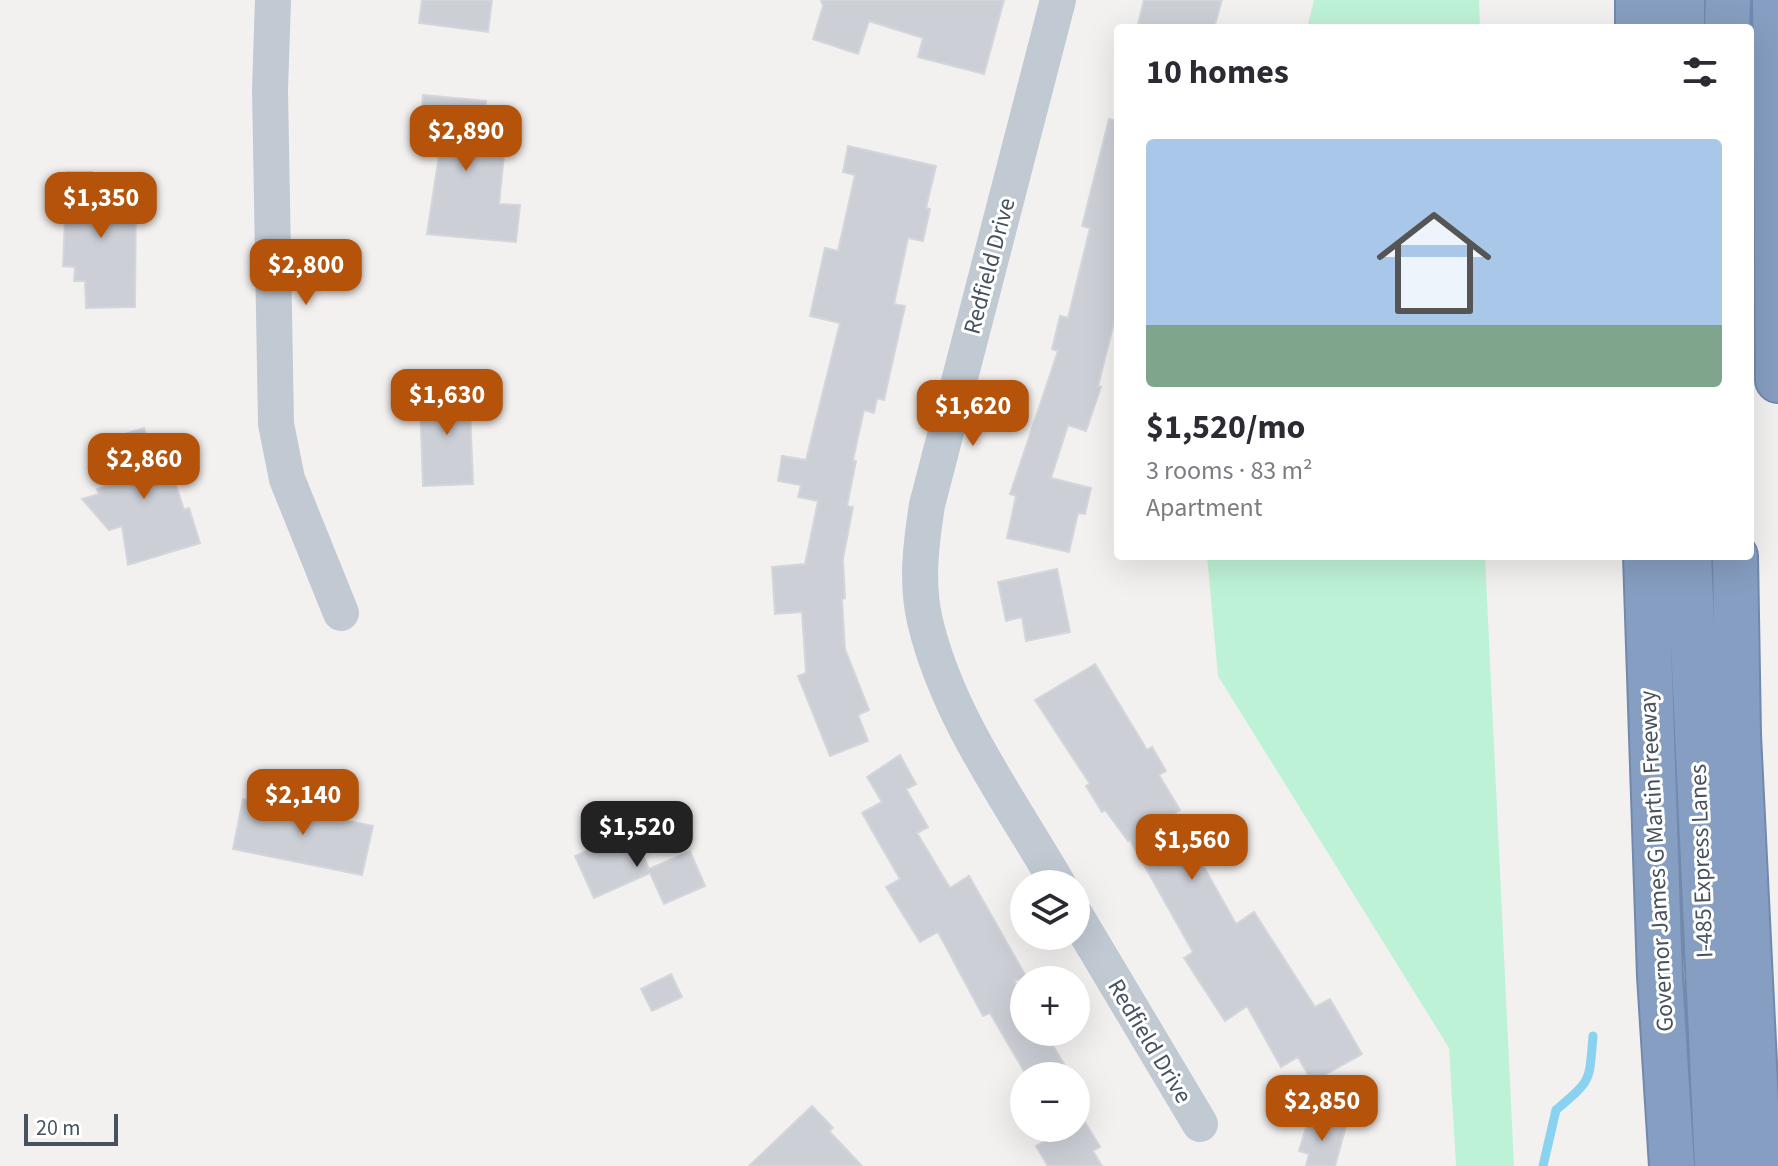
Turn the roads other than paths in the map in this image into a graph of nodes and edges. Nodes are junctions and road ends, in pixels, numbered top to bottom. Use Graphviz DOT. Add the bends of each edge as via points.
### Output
graph roads {
  1 [pos="273,0"];
  2 [pos="1058,0"];
  3 [pos="1638,0"];
  4 [pos="1682,0"];
  5 [pos="1728,0"];
  6 [pos="1775,0"];
  7 [pos="1638,24"];
  8 [pos="1682,24"];
  9 [pos="1727,24"];
  10 [pos="1778,380"];
  11 [pos="1646,560"];
  12 [pos="1689,560"];
  13 [pos="1735,560"];
  14 [pos="341,613"];
  15 [pos="1050,870"];
  16 [pos="1090,939"];
  17 [pos="1200,1124"];
  18 [pos="1672,1166"];
  19 [pos="1717,1166"];
  20 [pos="1759,1166"];
  1 -- 14 [label="street" via="276,424 287,479"];
  2 -- 15 [label="street, Redfield Drive" via="927,505 921,546 924,619 943,676"];
  3 -- 7 [label="highway"];
  4 -- 8 [label="highway"];
  5 -- 9 [label="highway"];
  6 -- 10 [label="highway"];
  11 -- 18 [label="highway, Governor James G Martin Freeway"];
  12 -- 19 [label="highway, I-485 Express Lanes"];
  13 -- 20 [label="highway, I-485 Express Lanes"];
  16 -- 17 [label="street, Redfield Drive"];
}
